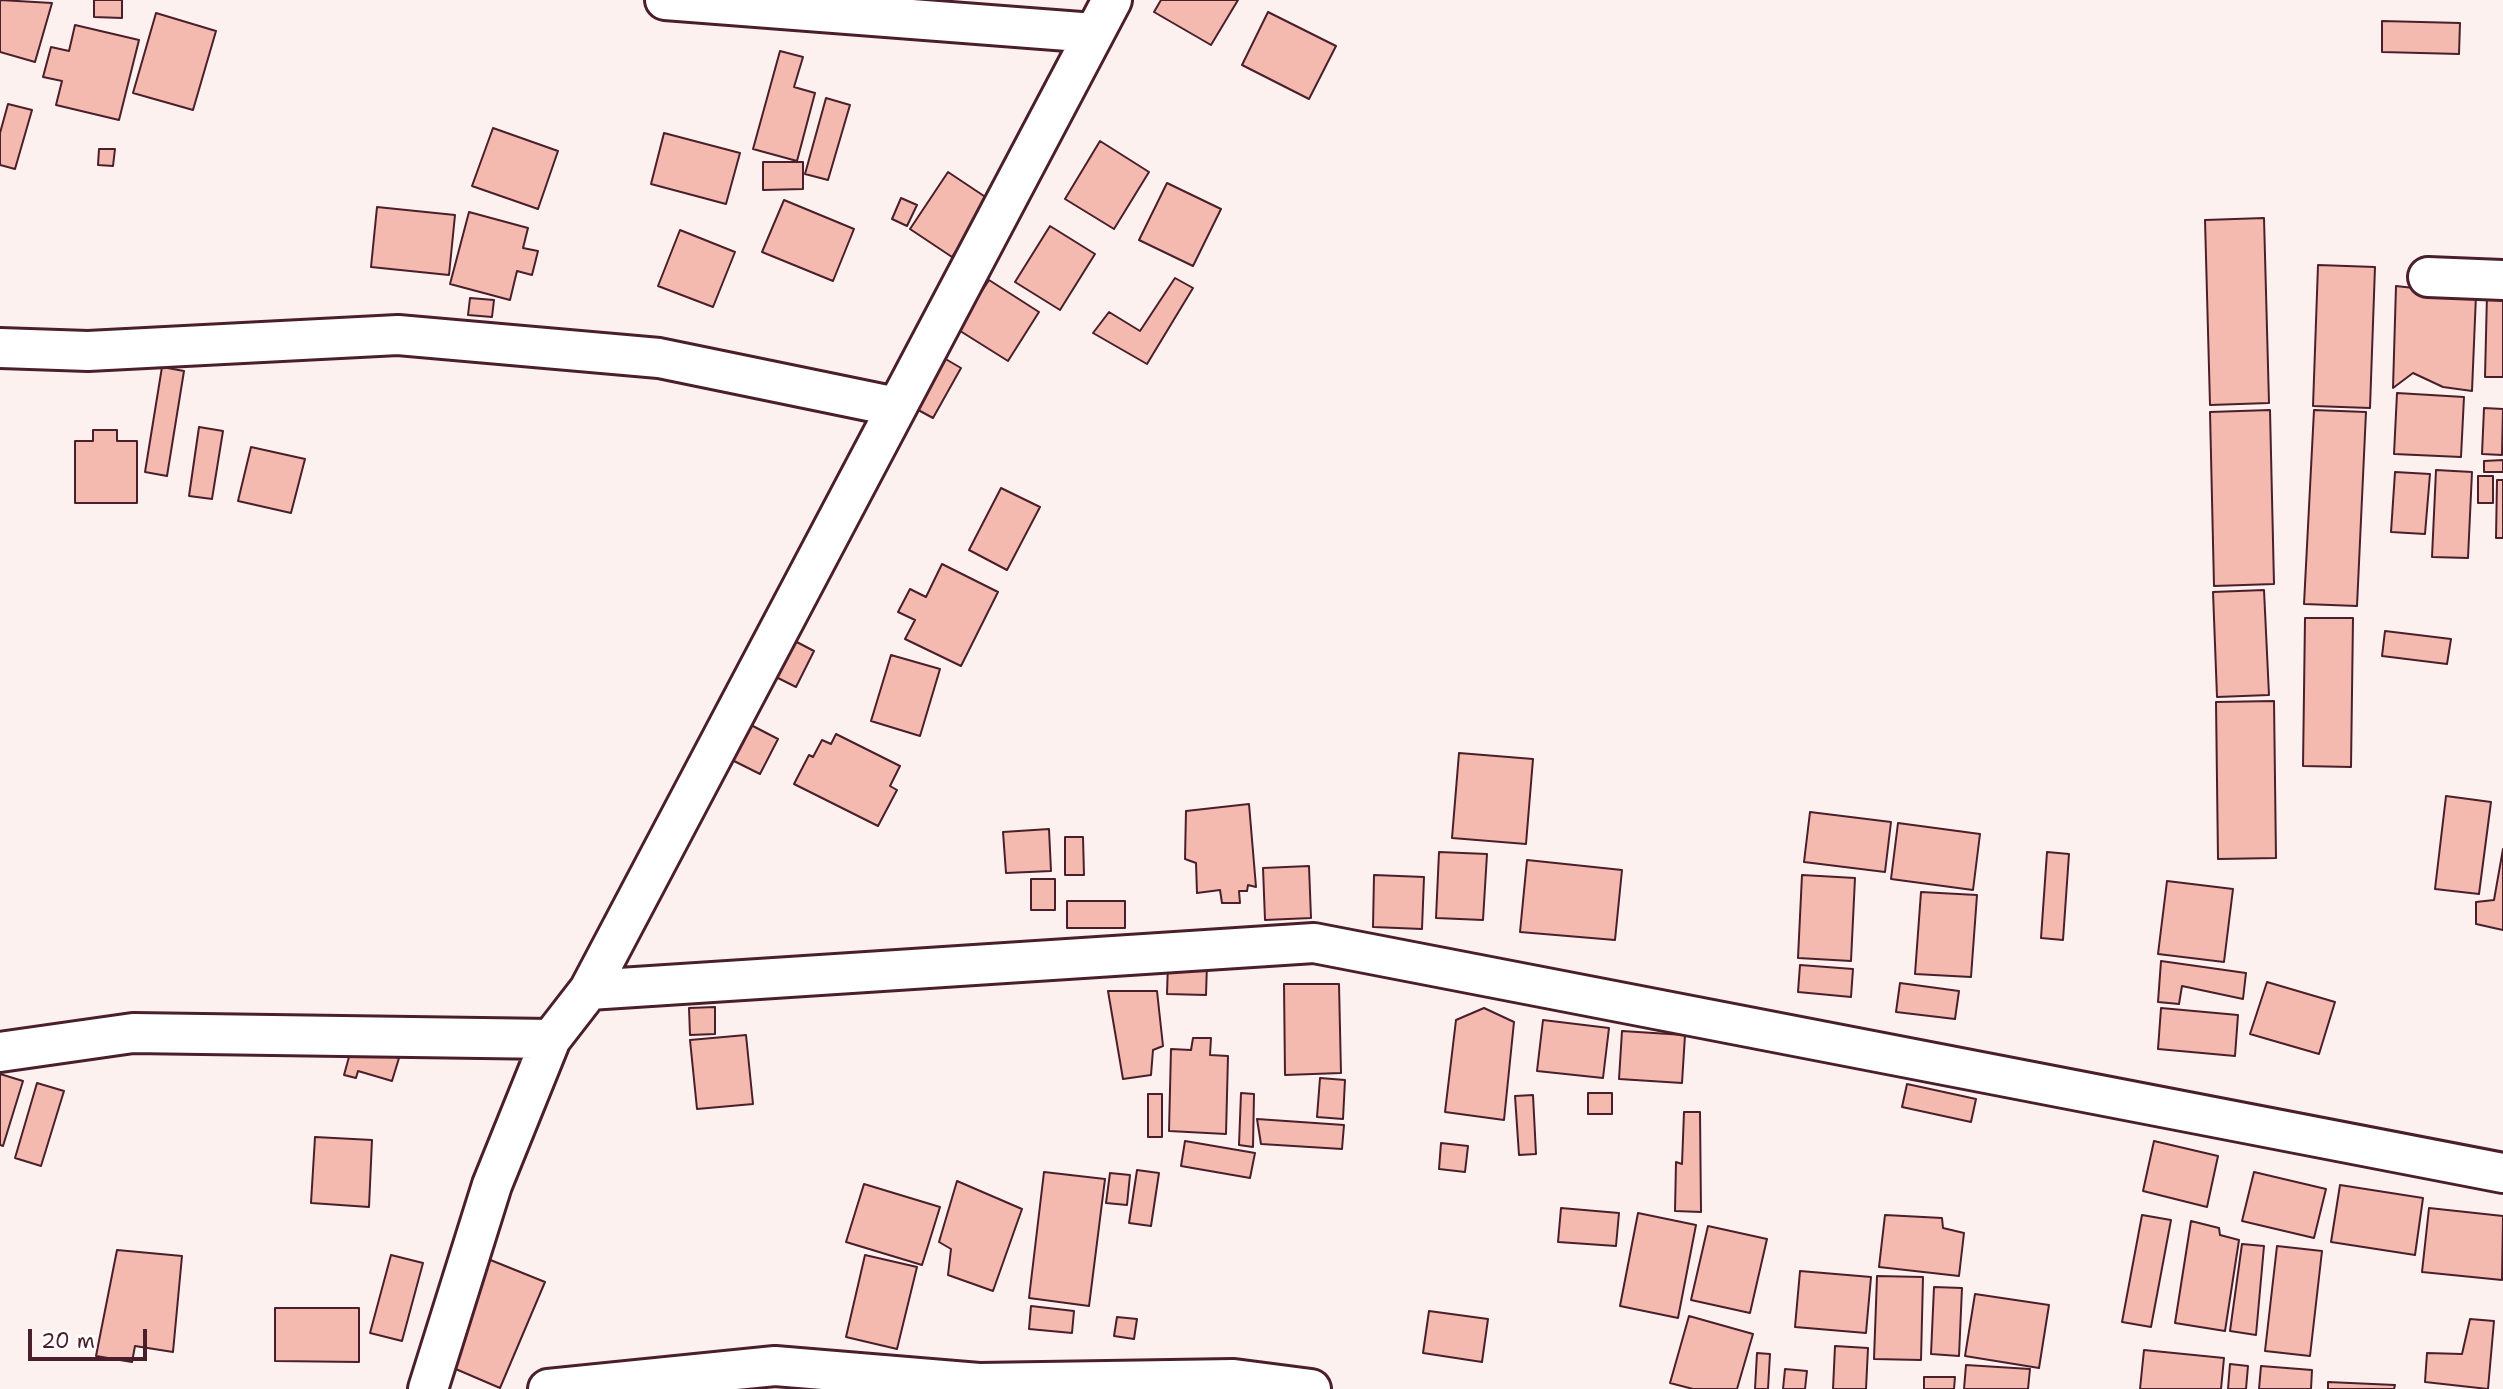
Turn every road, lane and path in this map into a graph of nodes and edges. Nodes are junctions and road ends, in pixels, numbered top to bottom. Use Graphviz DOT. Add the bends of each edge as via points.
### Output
graph roads {
  1 [pos="665,0"];
  2 [pos="1112,0"];
  3 [pos="1094,33"];
  4 [pos="2428,276"];
  5 [pos="2503,280"];
  6 [pos="0,348"];
  7 [pos="897,407"];
  8 [pos="589,990"];
  9 [pos="551,1039"];
  10 [pos="0,1052"];
  11 [pos="2503,1173"];
  12 [pos="428,1389"];
  13 [pos="548,1389"];
  14 [pos="1311,1389"];
  1 -- 3 [label="street"];
  2 -- 3 [label="street"];
  3 -- 7 [label="street"];
  4 -- 5 [label="street"];
  6 -- 7 [label="street" via="88,351 398,335 659,358"];
  7 -- 8 [label="street"];
  8 -- 9 [label="street"];
  8 -- 11 [label="street" via="1314,943"];
  9 -- 10 [label="street" via="134,1033"];
  9 -- 12 [label="street" via="492,1185"];
  13 -- 14 [label="street" via="775,1366 979,1383 1234,1379"];
}
